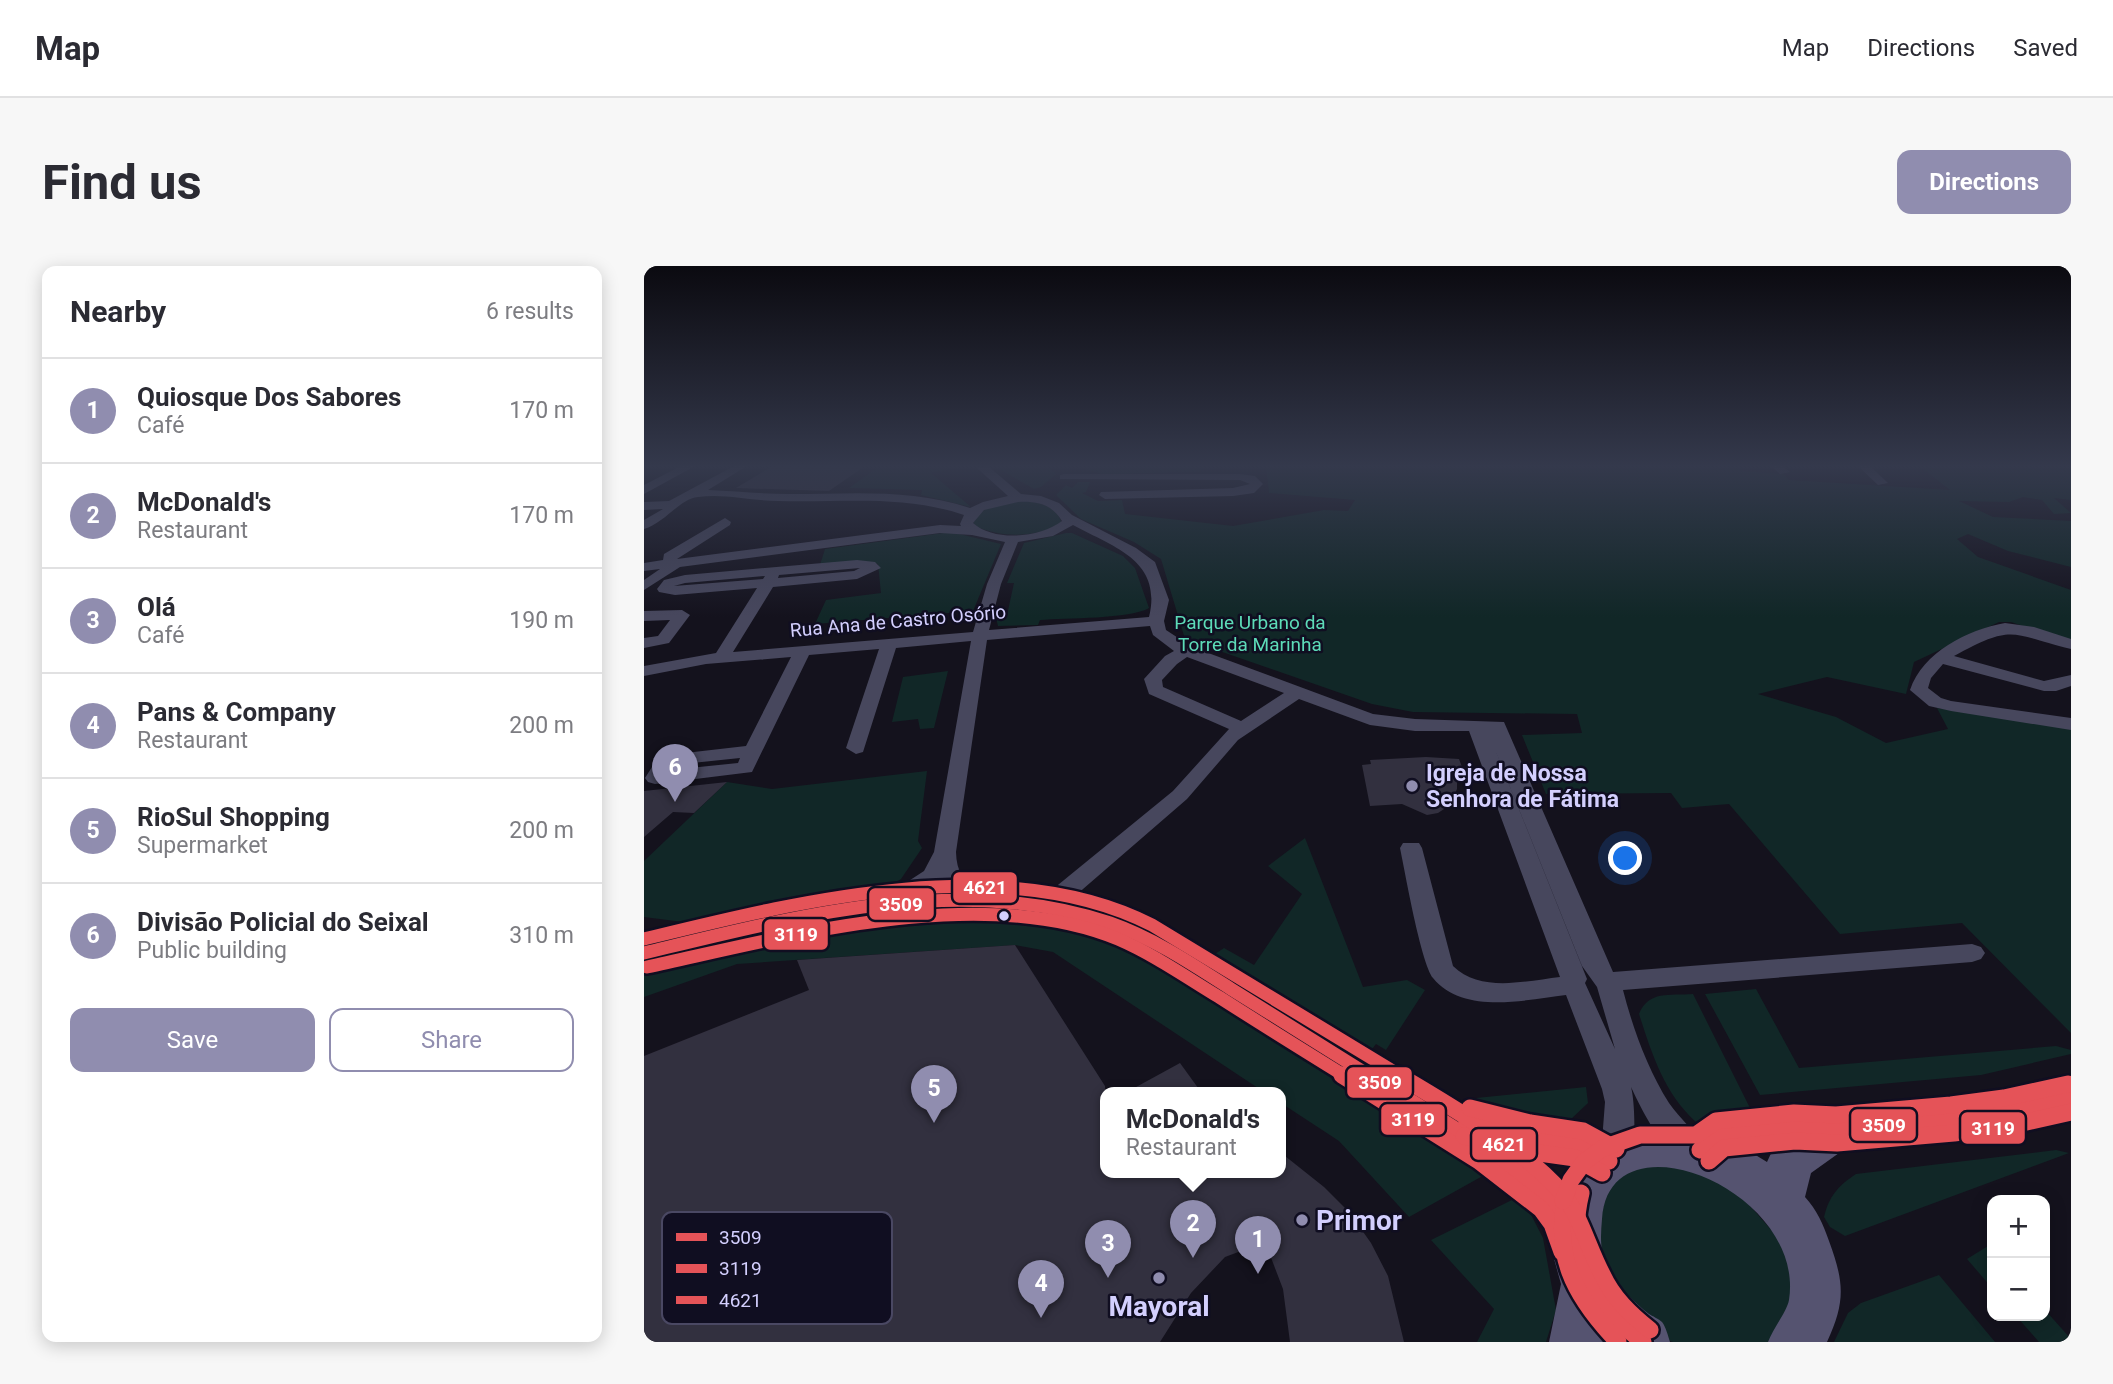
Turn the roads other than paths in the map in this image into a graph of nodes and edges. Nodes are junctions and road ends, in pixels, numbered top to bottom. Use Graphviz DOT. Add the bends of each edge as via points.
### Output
graph roads {
  1 [pos="660,516"];
  2 [pos="960,516"];
  3 [pos="976,516"];
  4 [pos="1068,518"];
  5 [pos="971,520"];
  6 [pos="725,522"];
  7 [pos="644,525"];
  8 [pos="1056,531"];
  9 [pos="1090,531"];
  10 [pos="1013,538"];
  11 [pos="671,562"];
  12 [pos="644,565"];
  13 [pos="771,577"];
  14 [pos="644,586"];
  15 [pos="644,616"];
  16 [pos="1156,621"];
  17 [pos="980,634"];
  18 [pos="890,642"];
  19 [pos="644,643"];
  20 [pos="2071,644"];
  21 [pos="803,650"];
  22 [pos="1186,651"];
  23 [pos="721,658"];
  24 [pos="1941,658"];
  25 [pos="644,671"];
  26 [pos="2071,680"];
  27 [pos="1296,693"];
  28 [pos="2071,724"];
  29 [pos="1487,727"];
  30 [pos="1242,728"];
  31 [pos="856,748"];
  32 [pos="753,751"];
  33 [pos="1411,848"];
  34 [pos="945,852"];
  35 [pos="978,902"];
  36 [pos="1048,906"];
  37 [pos="885,907"];
  38 [pos="644,953"];
  39 [pos="1972,953"];
  40 [pos="1606,982"];
  41 [pos="1575,985"];
  42 [pos="2071,1098"];
  43 [pos="1437,1114"];
  44 [pos="1836,1129"];
  45 [pos="1694,1149"];
  46 [pos="1613,1159"];
  47 [pos="1780,1200"];
  48 [pos="1582,1265"];
  49 [pos="1576,1342"];
  50 [pos="1643,1342"];
  51 [pos="1795,1342"];
  1 -- 7 [label="street"];
  2 -- 5 [label="street"];
  3 -- 5 [label="street"];
  4 -- 8 [label="street"];
  4 -- 9 [label="street"];
  5 -- 10 [label="street" via="989,536"];
  5 -- 11 [label="street" via="946,528"];
  6 -- 11 [label="street" via="669,557"];
  8 -- 9 [label="street"];
  8 -- 10 [label="street"];
  9 -- 16 [label="street" via="1150,565 1161,600"];
  10 -- 17 [label="street"];
  11 -- 12 [label="street"];
  11 -- 14 [label="street" via="673,567"];
  13 -- 13 [label="street" via="857,575 874,567 863,564"];
  13 -- 13 [label="street" via="685,579 664,589 675,591"];
  13 -- 23 [label="street"];
  15 -- 19 [label="street" via="682,615 663,640"];
  16 -- 17 [label="street, Rua Ana de Castro Osório"];
  16 -- 22 [label="street" via="1159,632"];
  17 -- 18 [label="street, Rua Ana de Castro Osório"];
  17 -- 34 [label="street"];
  18 -- 21 [label="street, Rua Ana de Castro Osório"];
  18 -- 31 [label="street"];
  20 -- 24 [label="street" via="2024,629 2004,628"];
  21 -- 23 [label="street, Rua Ana de Castro Osório"];
  21 -- 32 [label="street"];
  22 -- 27 [label="street"];
  22 -- 30 [label="street" via="1153,679 1155,690"];
  23 -- 25 [label="street, Rua Ana de Castro Osório"];
  24 -- 26 [label="street" via="2044,686"];
  24 -- 28 [label="street" via="1921,676 1919,690 1934,702"];
  27 -- 29 [label="street" via="1370,719"];
  27 -- 30 [label="street"];
  29 -- 40 [label="street"];
  29 -- 41 [label="street"];
  30 -- 36 [label="street" via="1226,740 1180,795"];
  33 -- 41 [label="street" via="1446,978 1468,990 1485,992"];
  34 -- 35 [label="street" via="948,876"];
  34 -- 37 [label="street" via="933,876"];
  35 -- 36 [label="street"];
  35 -- 37 [label="street"];
  36 -- 43 [label="street" via="1145,937"];
  37 -- 38 [label="street" via="772,923"];
  39 -- 40 [label="street"];
  40 -- 41 [label="street" via="1606,993 1592,998"];
  40 -- 45 [label="street" via="1653,1102 1666,1123"];
  41 -- 46 [label="street" via="1620,1102"];
  42 -- 44 [label="main road" via="1993,1114"];
  43 -- 46 [label="street" via="1580,1145"];
  43 -- 48 [label="street" via="1548,1196 1566,1222"];
  44 -- 45 [label="main road" via="1795,1127 1719,1135"];
  44 -- 47 [label="main road" via="1791,1161"];
  45 -- 46 [label="main road" via="1653,1145"];
  45 -- 47 [label="main road" via="1743,1169"];
  46 -- 48 [label="main road" via="1590,1177 1577,1201 1573,1221"];
  47 -- 51 [label="main road" via="1800,1227 1813,1257 1818,1288 1814,1313"];
  48 -- 49 [label="main road"];
  48 -- 50 [label="main road" via="1609,1313"];
}
